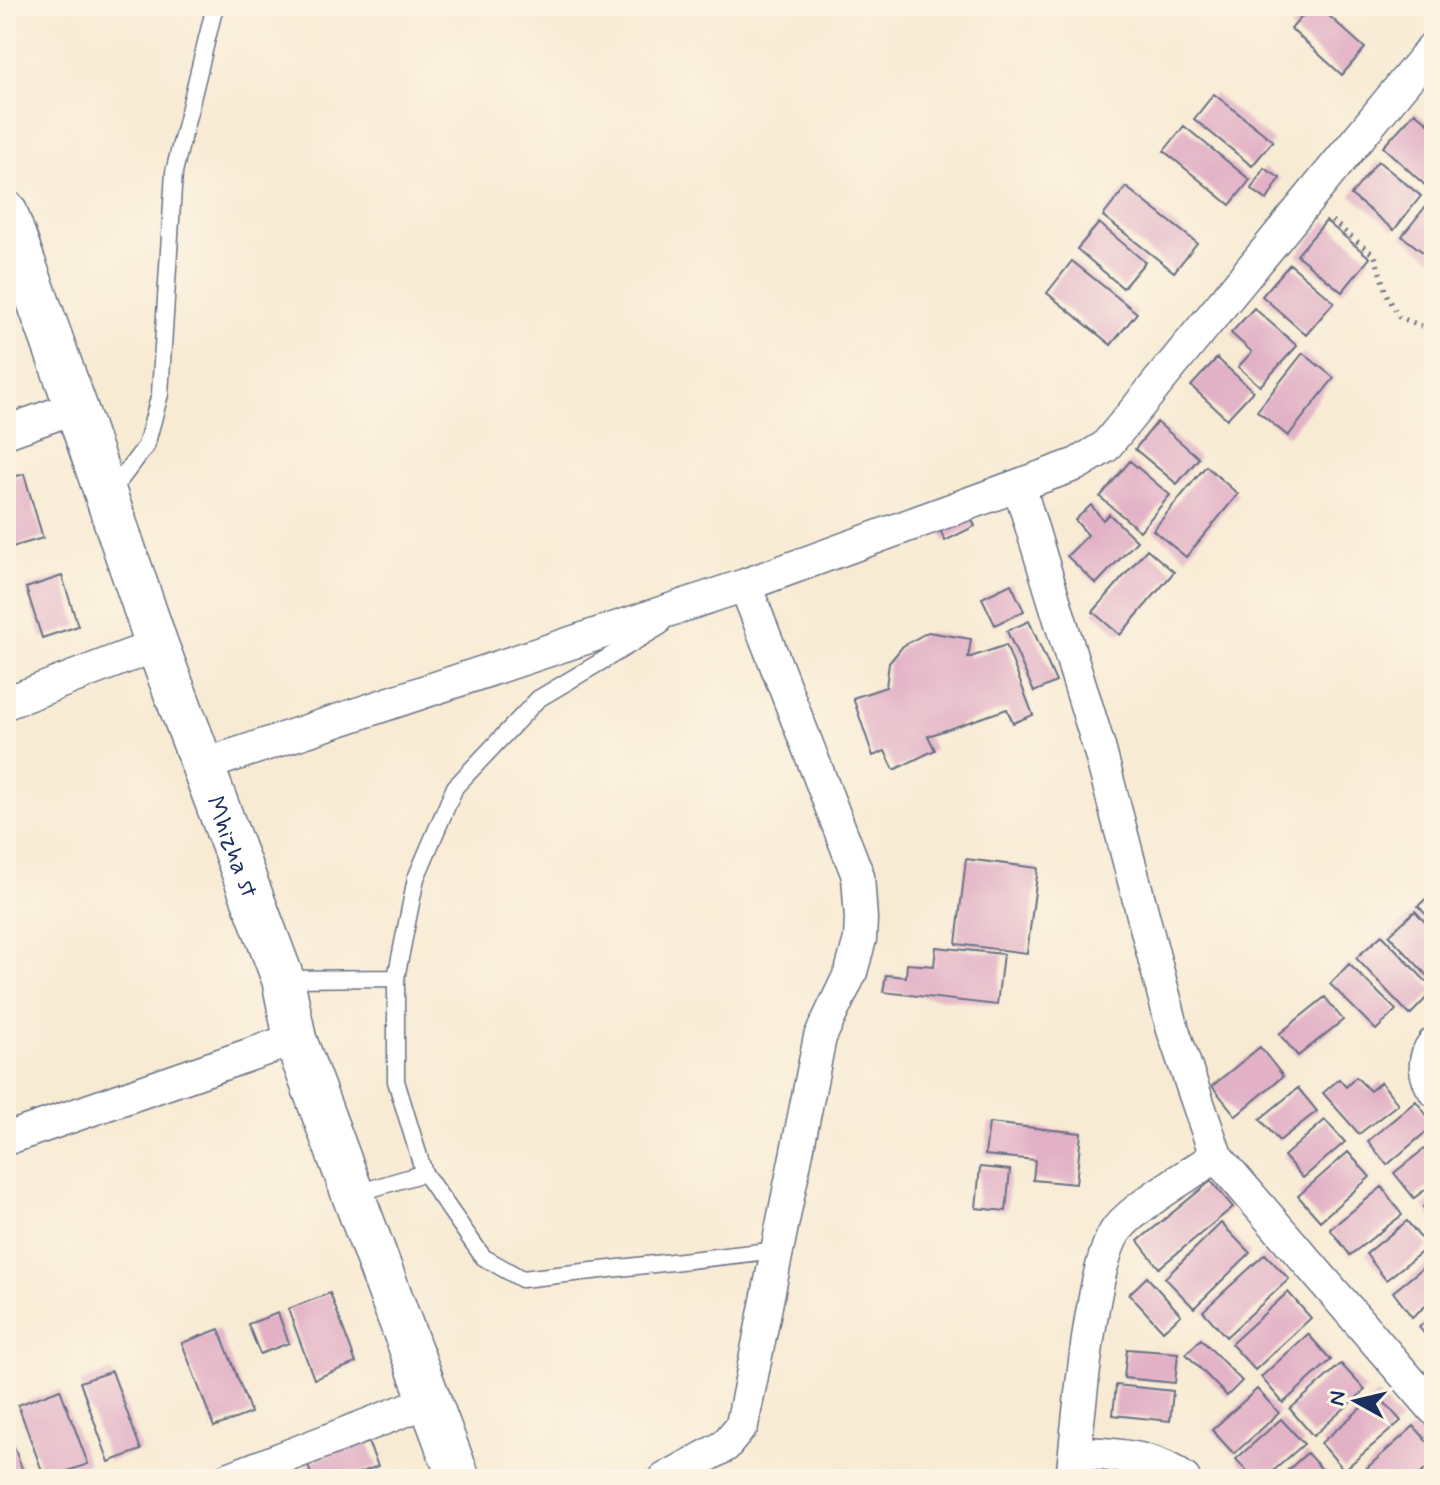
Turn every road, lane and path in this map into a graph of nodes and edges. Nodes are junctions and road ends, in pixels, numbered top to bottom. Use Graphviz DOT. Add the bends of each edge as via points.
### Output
graph roads {
  1 [pos="215,6"];
  2 [pos="1434,46"];
  3 [pos="1307,200"];
  4 [pos="6,212"];
  5 [pos="1434,331"];
  6 [pos="76,407"];
  7 [pos="6,432"];
  8 [pos="1019,486"];
  9 [pos="107,498"];
  10 [pos="745,585"];
  11 [pos="713,596"];
  12 [pos="157,645"];
  13 [pos="6,703"];
  14 [pos="201,766"];
  15 [pos="396,978"];
  16 [pos="283,979"];
  17 [pos="295,1039"];
  18 [pos="1434,1043"];
  19 [pos="1434,1090"];
  20 [pos="11,1142"];
  21 [pos="1216,1156"];
  22 [pos="424,1173"];
  23 [pos="352,1194"];
  24 [pos="778,1250"];
  25 [pos="429,1401"];
  26 [pos="1434,1409"];
  27 [pos="1074,1465"];
  28 [pos="228,1479"];
  29 [pos="459,1479"];
  30 [pos="665,1479"];
  31 [pos="1184,1479"];
  1 -- 9 [label="lane" via="174,172 160,394 146,446"];
  2 -- 3 [label="street"];
  3 -- 5 [label="path" via="1375,256 1399,317"];
  3 -- 8 [label="street" via="1105,447"];
  4 -- 6 [label="street, Mhizha st"];
  6 -- 7 [label="street"];
  6 -- 9 [label="street, Mhizha st"];
  8 -- 10 [label="street"];
  8 -- 21 [label="street" via="1099,747 1173,1030"];
  9 -- 12 [label="street, Mhizha st"];
  10 -- 11 [label="street"];
  10 -- 24 [label="street" via="858,876 861,919 854,964 820,1037"];
  11 -- 14 [label="street"];
  11 -- 15 [label="lane" via="538,699 455,787 416,878"];
  12 -- 13 [label="street"];
  12 -- 14 [label="street, Mhizha st"];
  14 -- 16 [label="street, Mhizha st"];
  15 -- 16 [label="lane"];
  15 -- 22 [label="lane" via="396,1081"];
  16 -- 17 [label="street, Mhizha st"];
  17 -- 20 [label="street"];
  17 -- 23 [label="street, Mhizha st"];
  18 -- 19 [label="street" via="1425,1068"];
  21 -- 26 [label="street"];
  21 -- 27 [label="street" via="1126,1220 1110,1241 1091,1324"];
  22 -- 23 [label="lane"];
  22 -- 24 [label="lane" via="483,1257 522,1279"];
  23 -- 25 [label="street, Mhizha st"];
  24 -- 30 [label="street" via="742,1425 725,1446"];
  25 -- 28 [label="street"];
  25 -- 29 [label="street, Mhizha st"];
  27 -- 31 [label="street" via="1143,1459"];
}
